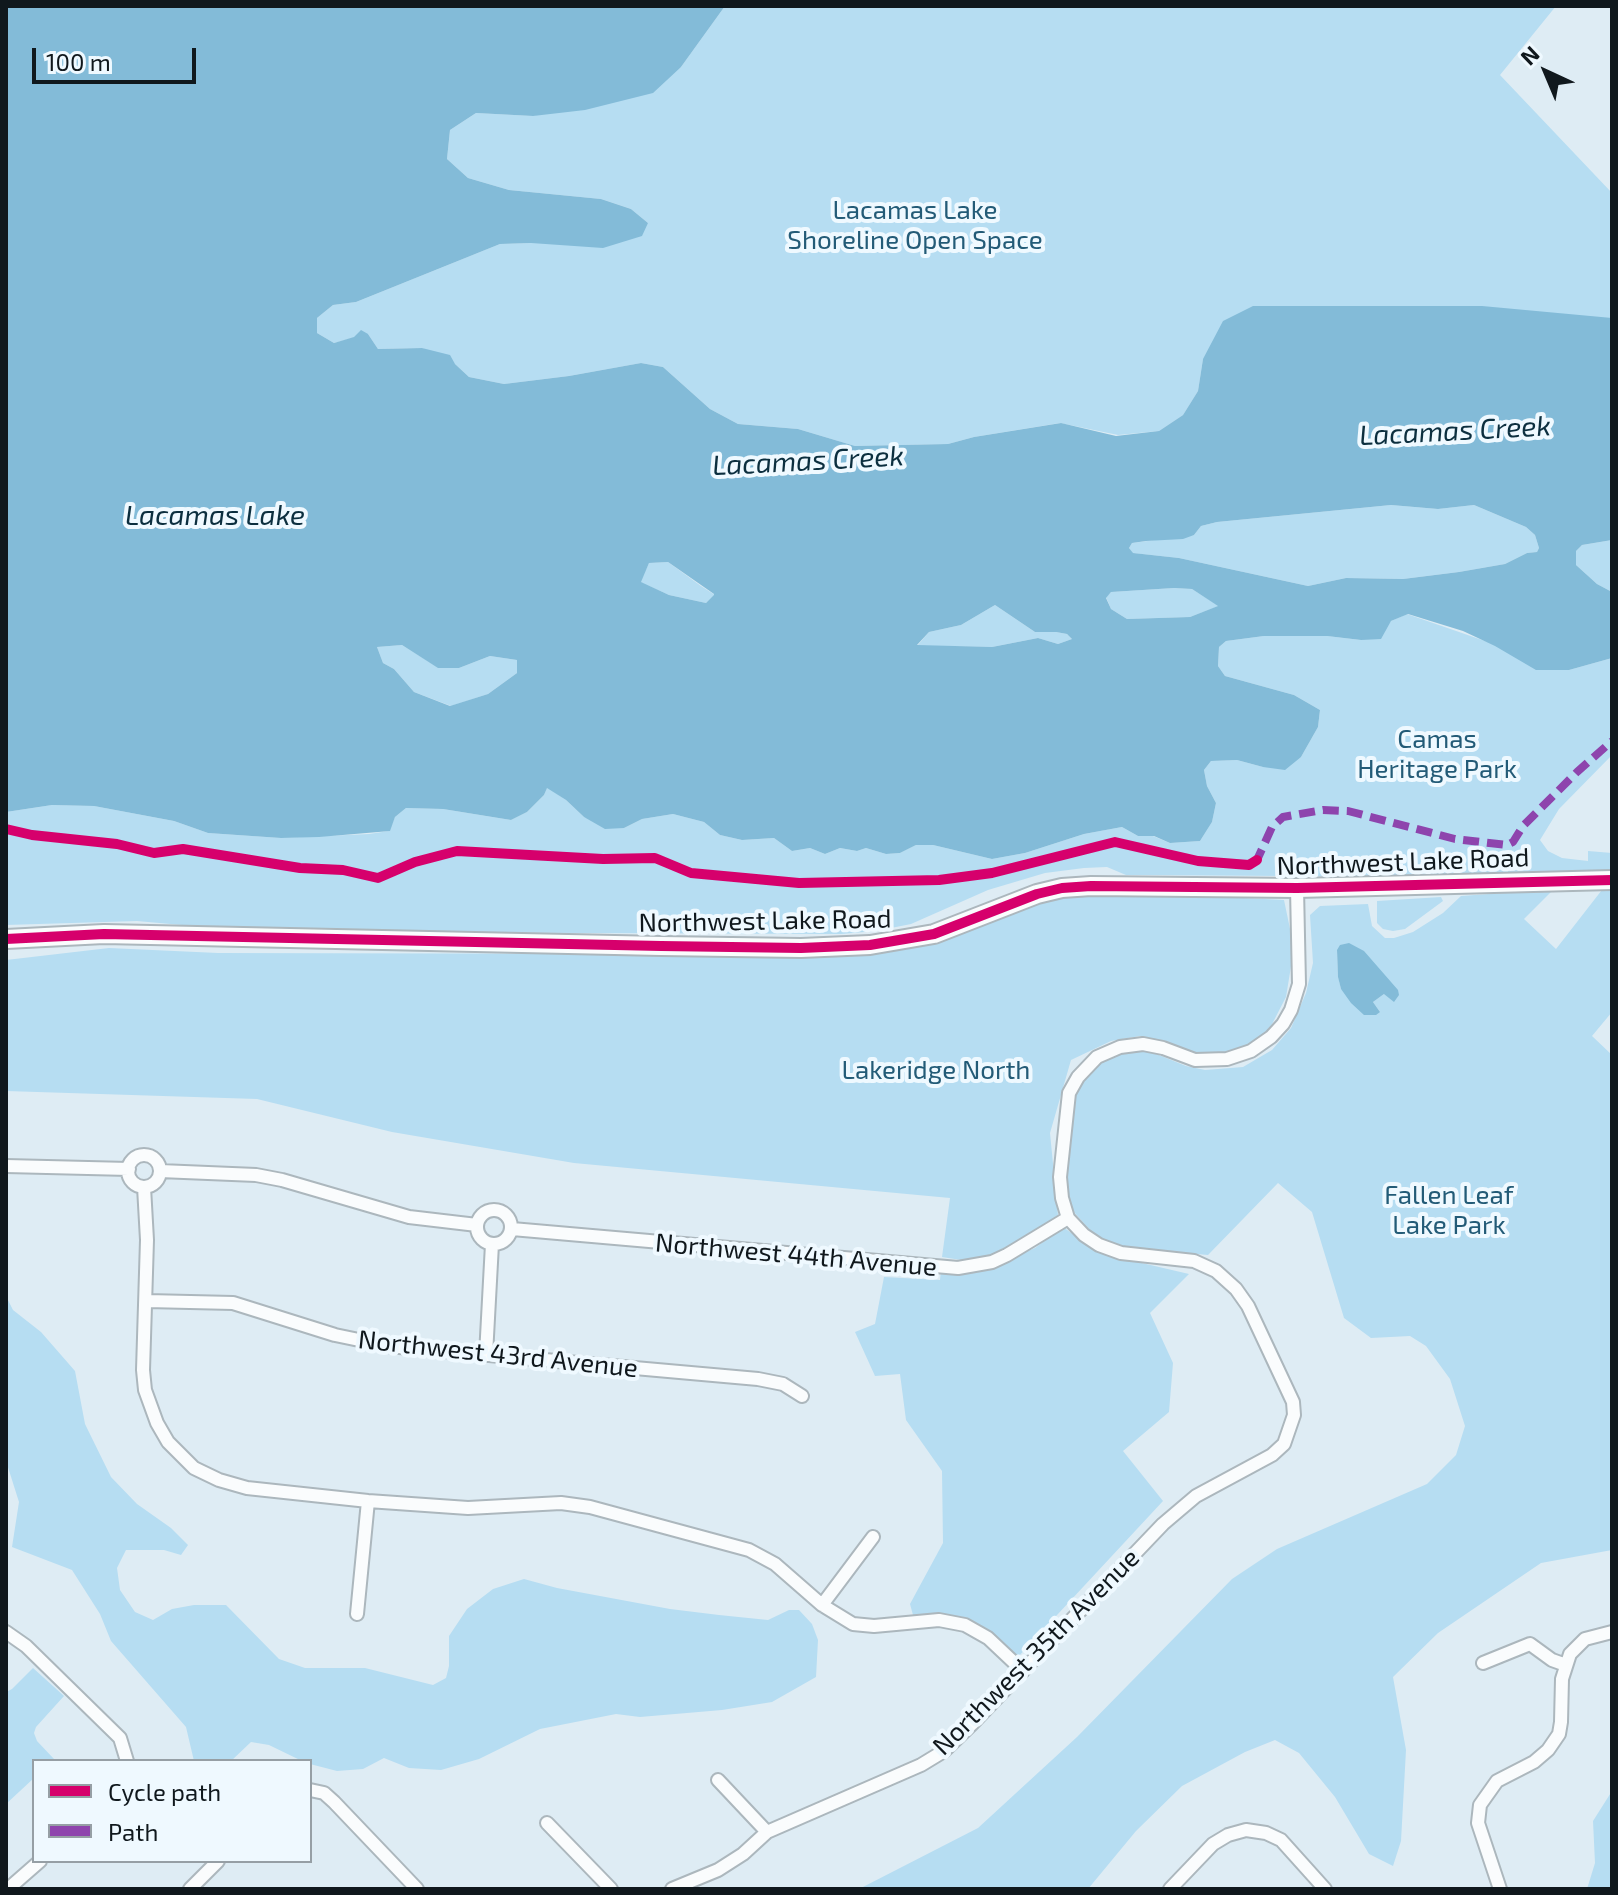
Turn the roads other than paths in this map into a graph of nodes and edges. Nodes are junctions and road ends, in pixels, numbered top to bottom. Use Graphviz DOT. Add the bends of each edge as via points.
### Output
graph roads {
  1 [pos="1612,880"];
  2 [pos="1297,888"];
  3 [pos="6,939"];
  4 [pos="6,1166"];
  5 [pos="129,1169"];
  6 [pos="160,1171"];
  7 [pos="144,1187"];
  8 [pos="1068,1218"];
  9 [pos="477,1225"];
  10 [pos="512,1229"];
  11 [pos="492,1244"];
  12 [pos="147,1301"];
  13 [pos="486,1355"];
  14 [pos="802,1396"];
  15 [pos="368,1501"];
  16 [pos="873,1537"];
  17 [pos="822,1605"];
  18 [pos="357,1614"];
  19 [pos="6,1632"];
  20 [pos="1612,1632"];
  21 [pos="1483,1663"];
  22 [pos="1566,1665"];
  23 [pos="1023,1671"];
  24 [pos="127,1759"];
  25 [pos="718,1780"];
  26 [pos="312,1790"];
  27 [pos="547,1823"];
  28 [pos="767,1832"];
  29 [pos="38,1863"];
  30 [pos="216,1863"];
  31 [pos="8,1889"];
  32 [pos="190,1889"];
  33 [pos="417,1889"];
  34 [pos="611,1889"];
  35 [pos="672,1889"];
  36 [pos="1170,1889"];
  37 [pos="1325,1889"];
  38 [pos="1500,1889"];
  1 -- 2 [label="main road, Northwest Lake Road"];
  2 -- 3 [label="main road, Northwest Lake Road" via="1062,888 934,934 870,945 801,948 104,934"];
  2 -- 8 [label="street" via="1299,984 1291,1010 1271,1037 1251,1051 1215,1061 1154,1046 1124,1046 1097,1057 1078,1077 1067,1103 1060,1170"];
  4 -- 5 [label="street, Northwest 44th Avenue"];
  5 -- 6 [label="street, Northwest 44th Avenue" via="134,1159 145,1155 156,1160"];
  5 -- 7 [label="street" via="133,1183"];
  6 -- 7 [label="street" via="155,1182"];
  6 -- 9 [label="street, Northwest 44th Avenue" via="256,1175 409,1217"];
  7 -- 12 [label="street"];
  8 -- 10 [label="street, Northwest 44th Avenue" via="992,1262 958,1268"];
  8 -- 23 [label="street, Northwest 35th Avenue" via="1099,1245 1121,1253 1194,1261 1230,1281 1248,1306 1289,1391 1294,1415 1284,1444 1196,1496 1163,1524"];
  9 -- 10 [label="street, Northwest 44th Avenue" via="485,1213 498,1210 509,1217"];
  9 -- 11 [label="street" via="480,1237"];
  10 -- 11 [label="street" via="504,1241"];
  11 -- 13 [label="street"];
  12 -- 13 [label="street, Northwest 43rd Avenue" via="233,1303 370,1343"];
  12 -- 15 [label="street" via="145,1390 168,1442 194,1468 247,1488"];
  13 -- 14 [label="street, Northwest 43rd Avenue" via="758,1379 783,1384"];
  15 -- 17 [label="street" via="468,1508 561,1503 590,1507 749,1550 775,1564"];
  15 -- 18 [label="street"];
  16 -- 17 [label="street"];
  17 -- 23 [label="street" via="861,1626 939,1620 965,1625 988,1638"];
  19 -- 24 [label="street" via="120,1738"];
  20 -- 22 [label="street" via="1580,1642"];
  21 -- 22 [label="street" via="1530,1644"];
  22 -- 38 [label="street" via="1554,1742 1534,1762 1497,1781 1480,1805 1478,1823"];
  23 -- 28 [label="street, Northwest 35th Avenue" via="933,1758"];
  25 -- 28 [label="street"];
  26 -- 33 [label="street" via="334,1802"];
  27 -- 34 [label="street"];
  28 -- 35 [label="street, Northwest 35th Avenue" via="718,1870"];
  29 -- 31 [label="street"];
  30 -- 32 [label="street"];
  36 -- 37 [label="street" via="1213,1844 1246,1830 1281,1840"];
}
